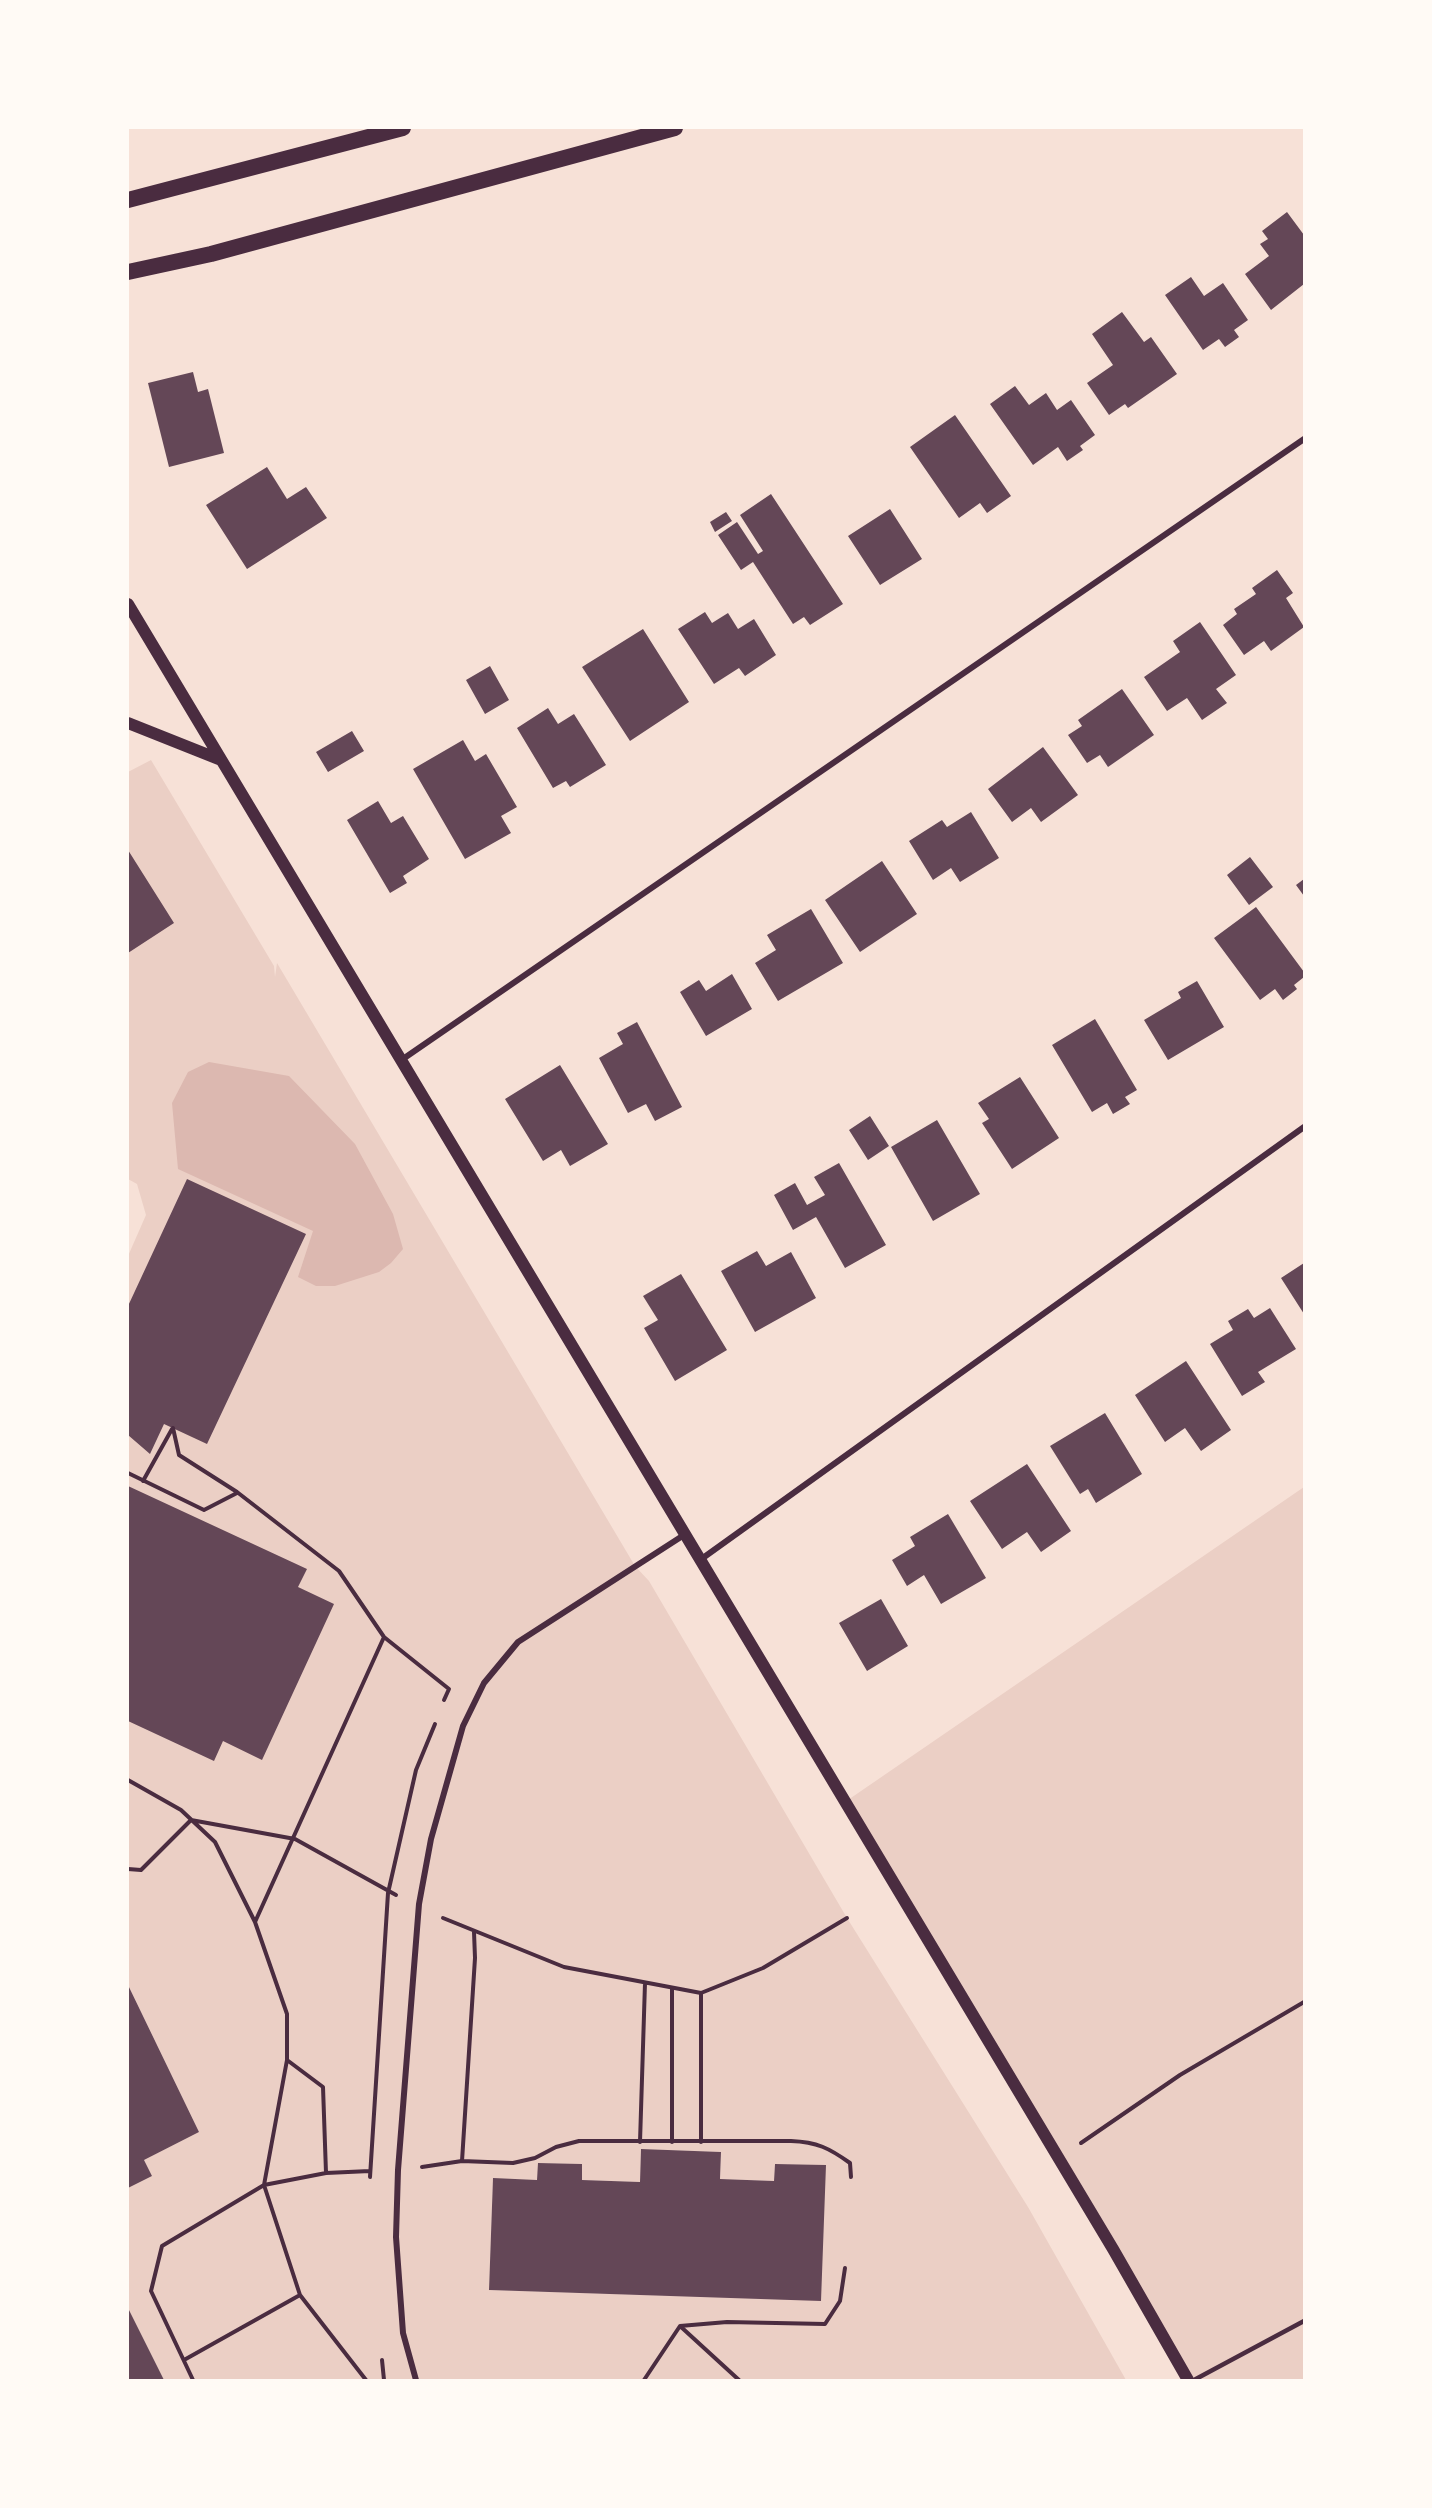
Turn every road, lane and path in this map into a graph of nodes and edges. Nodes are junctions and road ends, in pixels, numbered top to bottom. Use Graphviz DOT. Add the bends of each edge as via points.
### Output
graph roads {
  1 [pos="403,128"];
  2 [pos="675,128"];
  3 [pos="128,200"];
  4 [pos="128,272"];
  5 [pos="1305,439"];
  6 [pos="129,612"];
  7 [pos="128,723"];
  8 [pos="221,760"];
  9 [pos="399,1061"];
  10 [pos="1305,1127"];
  11 [pos="128,1473"];
  12 [pos="142,1480"];
  13 [pos="237,1492"];
  14 [pos="684,1535"];
  15 [pos="700,1561"];
  16 [pos="384,1637"];
  17 [pos="449,1689"];
  18 [pos="128,1780"];
  19 [pos="191,1820"];
  20 [pos="295,1839"];
  21 [pos="128,1869"];
  22 [pos="419,1904"];
  23 [pos="847,1918"];
  24 [pos="255,1922"];
  25 [pos="474,1932"];
  26 [pos="645,1983"];
  27 [pos="672,1989"];
  28 [pos="701,1993"];
  29 [pos="1305,2002"];
  30 [pos="287,2060"];
  31 [pos="640,2142"];
  32 [pos="672,2142"];
  33 [pos="701,2142"];
  34 [pos="1059,2159"];
  35 [pos="462,2161"];
  36 [pos="398,2170"];
  37 [pos="326,2173"];
  38 [pos="851,2177"];
  39 [pos="264,2185"];
  40 [pos="845,2268"];
  41 [pos="300,2295"];
  42 [pos="1305,2322"];
  43 [pos="680,2326"];
  44 [pos="184,2360"];
  45 [pos="193,2380"];
  46 [pos="366,2380"];
  47 [pos="416,2380"];
  48 [pos="644,2380"];
  49 [pos="739,2380"];
  50 [pos="1188,2380"];
  51 [pos="1194,2380"];
  1 -- 3 [label="highway"];
  2 -- 4 [label="highway" via="211,254"];
  5 -- 9 [label="street"];
  6 -- 8 [label="main road"];
  7 -- 8 [label="main road"];
  8 -- 9 [label="main road"];
  9 -- 14 [label="main road"];
  10 -- 15 [label="street"];
  11 -- 12 [label="path"];
  12 -- 13 [label="path" via="204,1510"];
  12 -- 13 [label="path" via="173,1428 179,1455"];
  13 -- 16 [label="path" via="339,1571"];
  14 -- 15 [label="main road"];
  14 -- 22 [label="street" via="518,1641 484,1683 462,1726 431,1839"];
  15 -- 34 [label="main road"];
  16 -- 17 [label="path"];
  16 -- 20 [label="path"];
  18 -- 19 [label="path" via="181,1810"];
  19 -- 20 [label="path"];
  19 -- 21 [label="path" via="141,1870"];
  19 -- 24 [label="path" via="215,1842"];
  20 -- 22 [label="path" via="388,1893"];
  20 -- 24 [label="path"];
  22 -- 25 [label="path"];
  22 -- 36 [label="street"];
  23 -- 28 [label="path" via="763,1968"];
  24 -- 30 [label="path" via="287,2014"];
  25 -- 26 [label="path" via="564,1967"];
  25 -- 35 [label="path"];
  26 -- 27 [label="path"];
  26 -- 31 [label="path"];
  27 -- 28 [label="path"];
  27 -- 32 [label="path"];
  28 -- 33 [label="path"];
  29 -- 34 [label="path" via="1180,2075"];
  30 -- 37 [label="path" via="323,2087"];
  30 -- 39 [label="path"];
  31 -- 32 [label="path"];
  31 -- 35 [label="path" via="579,2141 513,2163"];
  32 -- 33 [label="path"];
  33 -- 38 [label="path" via="815,2142 850,2163"];
  34 -- 50 [label="main road"];
  35 -- 36 [label="path"];
  36 -- 37 [label="path"];
  36 -- 47 [label="street" via="396,2237 403,2333"];
  37 -- 39 [label="path"];
  39 -- 41 [label="path"];
  39 -- 44 [label="path" via="162,2246 151,2291"];
  40 -- 43 [label="path" via="840,2301 825,2324 727,2322"];
  41 -- 44 [label="path"];
  41 -- 46 [label="path"];
  42 -- 51 [label="lane"];
  43 -- 48 [label="path"];
  43 -- 49 [label="path"];
  44 -- 45 [label="path"];
}
